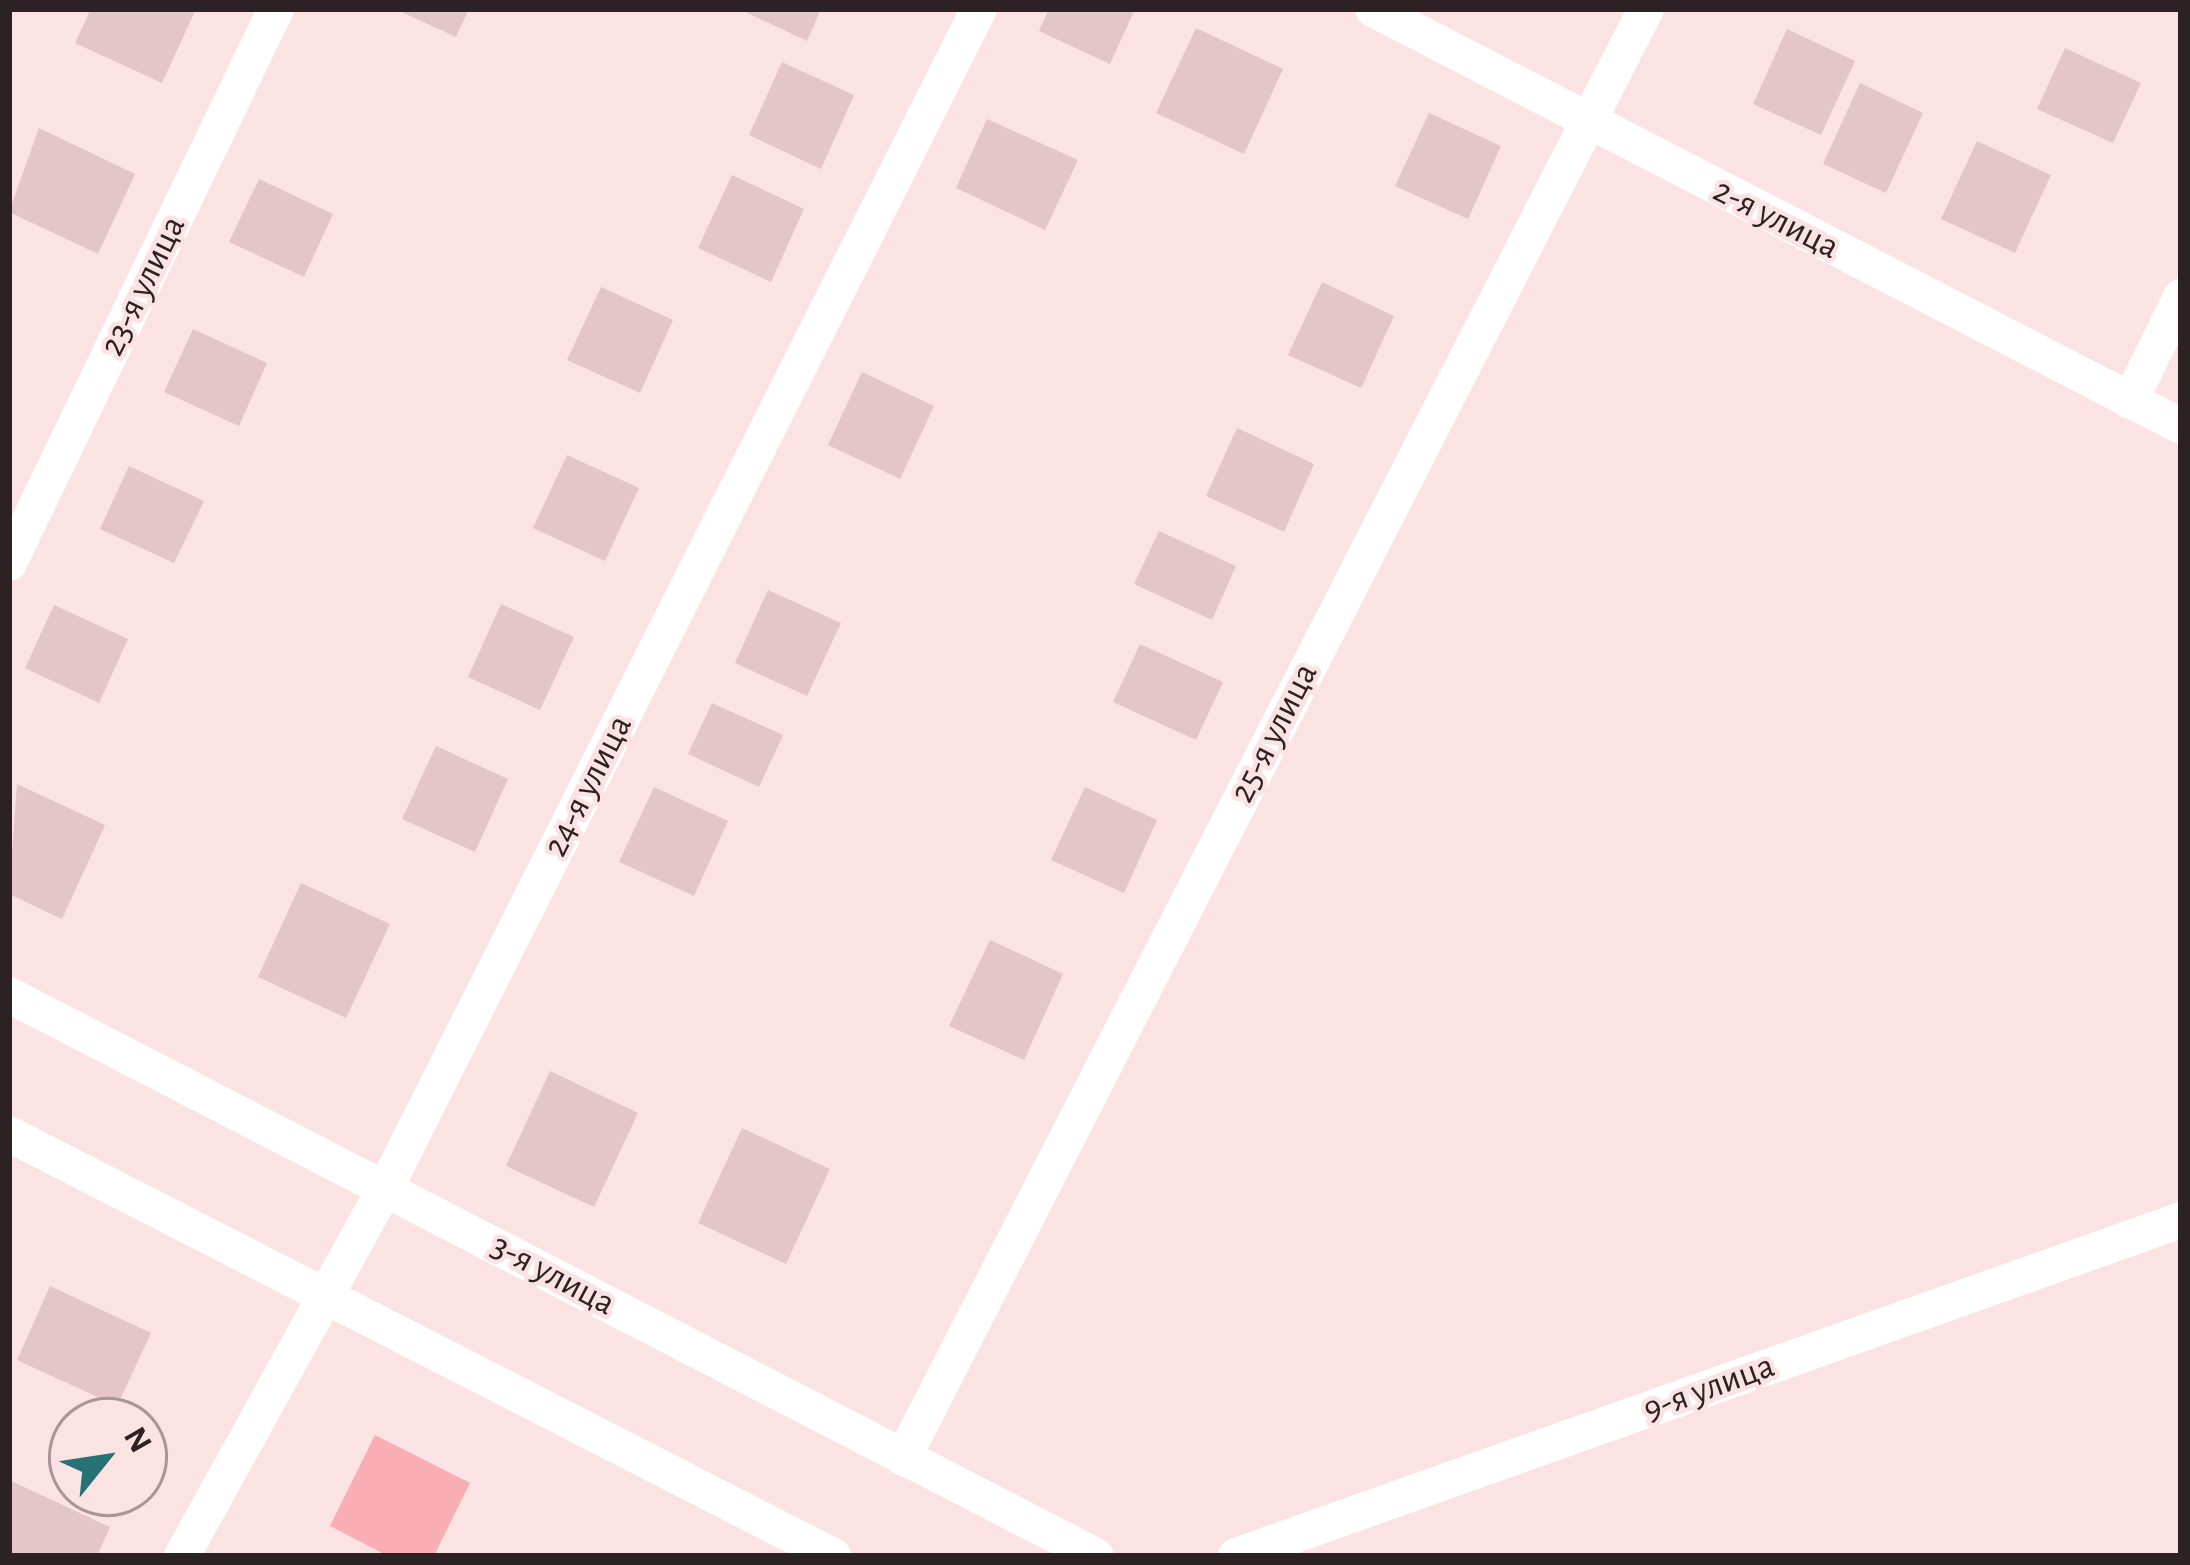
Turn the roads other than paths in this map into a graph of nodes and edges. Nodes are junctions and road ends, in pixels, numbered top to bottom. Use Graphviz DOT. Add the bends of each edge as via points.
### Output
graph roads {
  1 [pos="277,9"];
  2 [pos="979,9"];
  3 [pos="1373,9"];
  4 [pos="1646,9"];
  5 [pos="1587,122"];
  6 [pos="2181,297"];
  7 [pos="2130,401"];
  8 [pos="2181,426"];
  9 [pos="9,563"];
  10 [pos="9,995"];
  11 [pos="9,1135"];
  12 [pos="386,1187"];
  13 [pos="2181,1220"];
  14 [pos="326,1296"];
  15 [pos="903,1458"];
  16 [pos="182,1556"];
  17 [pos="833,1556"];
  18 [pos="1096,1556"];
  19 [pos="1236,1556"];
  1 -- 9 [label="street, 23-я улица"];
  2 -- 12 [label="street, 24-я улица"];
  3 -- 5 [label="street, 2-я улица"];
  4 -- 5 [label="street, 25-я улица"];
  5 -- 7 [label="street, 2-я улица"];
  5 -- 15 [label="street, 25-я улица"];
  6 -- 7 [label="street"];
  7 -- 8 [label="street, 2-я улица"];
  10 -- 12 [label="street, 3-я улица"];
  11 -- 14 [label="street"];
  12 -- 14 [label="street, 24-я улица"];
  12 -- 15 [label="street, 3-я улица"];
  13 -- 19 [label="street, 9-я улица"];
  14 -- 16 [label="street, 24-я улица"];
  14 -- 17 [label="street"];
  15 -- 18 [label="street, 3-я улица"];
}
